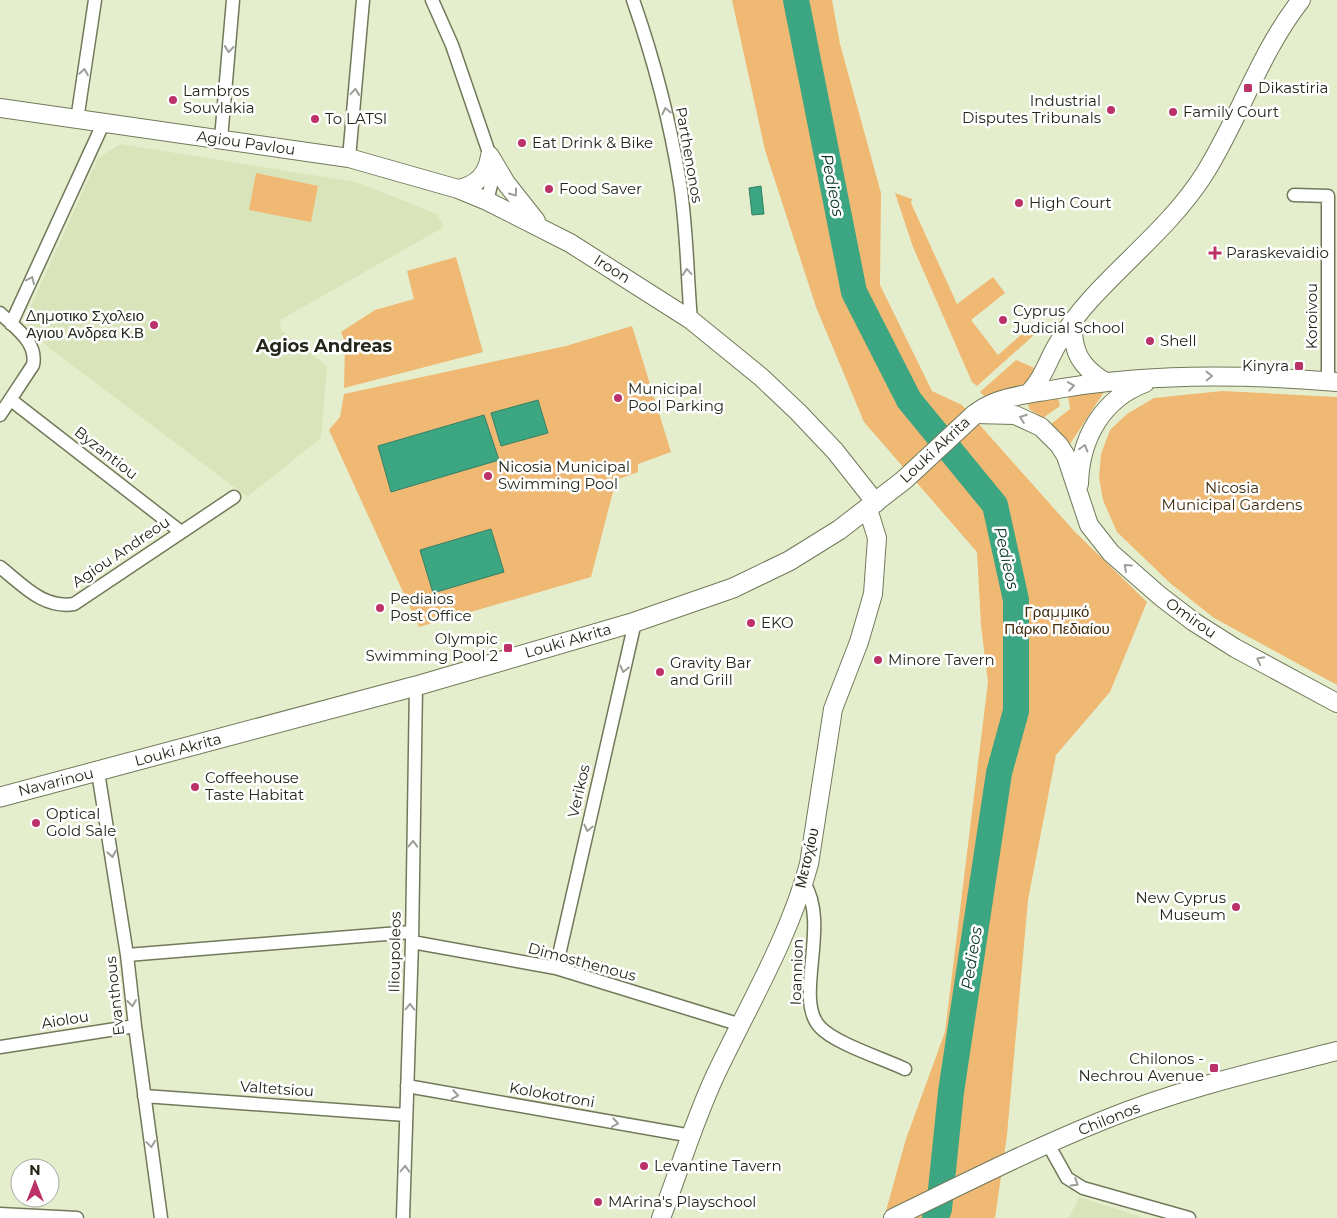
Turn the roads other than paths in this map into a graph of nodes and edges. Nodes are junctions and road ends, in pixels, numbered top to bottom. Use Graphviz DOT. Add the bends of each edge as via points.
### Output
graph roads {
  1 [pos="95,0"];
  2 [pos="233,0"];
  3 [pos="363,0"];
  4 [pos="432,0"];
  5 [pos="633,0"];
  6 [pos="1301,0"];
  7 [pos="0,108"];
  8 [pos="76,120"];
  9 [pos="103,124"];
  10 [pos="221,139"];
  11 [pos="490,156"];
  12 [pos="349,158"];
  13 [pos="458,189"];
  14 [pos="1294,195"];
  15 [pos="487,201"];
  16 [pos="541,227"];
  17 [pos="0,313"];
  18 [pos="691,320"];
  19 [pos="11,324"];
  20 [pos="1073,324"];
  21 [pos="1160,378"];
  22 [pos="1105,382"];
  23 [pos="1333,382"];
  24 [pos="1028,394"];
  25 [pos="11,400"];
  26 [pos="974,415"];
  27 [pos="0,416"];
  28 [pos="1079,496"];
  29 [pos="234,497"];
  30 [pos="872,506"];
  31 [pos="181,532"];
  32 [pos="0,568"];
  33 [pos="634,622"];
  34 [pos="416,686"];
  35 [pos="1337,703"];
  36 [pos="105,770"];
  37 [pos="0,797"];
  38 [pos="804,883"];
  39 [pos="412,937"];
  40 [pos="127,955"];
  41 [pos="556,968"];
  42 [pos="741,1024"];
  43 [pos="135,1026"];
  44 [pos="0,1047"];
  45 [pos="1337,1051"];
  46 [pos="905,1069"];
  47 [pos="407,1086"];
  48 [pos="144,1096"];
  49 [pos="406,1115"];
  50 [pos="692,1136"];
  51 [pos="1048,1144"];
  52 [pos="0,1214"];
  53 [pos="78,1218"];
  54 [pos="162,1218"];
  55 [pos="403,1218"];
  56 [pos="661,1218"];
  57 [pos="893,1218"];
  58 [pos="1189,1218"];
  8 -- 1 [label="street, one-way"];
  2 -- 10 [label="street, one-way"];
  12 -- 3 [label="street, one-way"];
  4 -- 11 [label="street" via="452,45"];
  18 -- 5 [label="street, Parthenonos, one-way" via="676,162 655,68"];
  6 -- 20 [label="main road" via="1281,28 1189,197 1138,254 1089,300"];
  7 -- 8 [label="main road, Agiou Pavlou"];
  8 -- 9 [label="main road, Agiou Pavlou"];
  9 -- 10 [label="main road, Agiou Pavlou"];
  19 -- 9 [label="street, one-way"];
  10 -- 12 [label="main road, Agiou Pavlou"];
  11 -- 13 [label="main road" via="487,170 480,179 471,186"];
  11 -- 15 [label="street" via="493,177"];
  11 -- 16 [label="main road, one-way"];
  12 -- 13 [label="main road, Agiou Pavlou"];
  13 -- 15 [label="main road, Agiou Pavlou"];
  14 -- 23 [label="street, Koroivou" via="1328,196"];
  15 -- 16 [label="main road, Iroon"];
  16 -- 18 [label="main road, Iroon" via="624,275"];
  17 -- 19 [label="street"];
  18 -- 30 [label="main road, Iroon" via="798,412 835,451"];
  19 -- 25 [label="street" via="34,352 33,365"];
  20 -- 22 [label="main road" via="1078,358"];
  20 -- 24 [label="main road" via="1056,346 1040,382"];
  21 -- 22 [label="main road"];
  21 -- 23 [label="main road, one-way" via="1240,376"];
  28 -- 21 [label="main road, Omirou, one-way" via="1081,459 1094,426 1120,394"];
  24 -- 22 [label="main road, one-way"];
  24 -- 26 [label="main road" via="994,403"];
  25 -- 27 [label="street"];
  25 -- 31 [label="street, Byzantiou"];
  28 -- 26 [label="main road, Omirou, one-way" via="1066,456 1041,427 1015,415"];
  26 -- 30 [label="main road, Louki Akrita"];
  35 -- 28 [label="main road, Omirou, one-way" via="1216,637 1178,611 1098,539 1089,525"];
  29 -- 31 [label="street, Agiou Andreou"];
  30 -- 33 [label="main road, Louki Akrita" via="816,546 760,576"];
  30 -- 38 [label="main road, Μετοχίου" via="877,538 872,594 859,642 833,709"];
  31 -- 32 [label="street, Agiou Andreou" via="74,604 50,604"];
  33 -- 34 [label="main road, Louki Akrita"];
  33 -- 41 [label="street, Verikos, one-way"];
  34 -- 36 [label="main road, Louki Akrita"];
  39 -- 34 [label="street, Ilioupoleos, one-way"];
  36 -- 37 [label="main road, Navarinou"];
  36 -- 40 [label="street, Evanthous, one-way"];
  38 -- 42 [label="main road, Μετοχίου"];
  38 -- 46 [label="street, Ioannion" via="815,915 810,1002 815,1022 829,1035"];
  39 -- 40 [label="street, Dimosthenous"];
  39 -- 41 [label="street, Dimosthenous"];
  47 -- 39 [label="street, Ilioupoleos, one-way"];
  40 -- 43 [label="street, Evanthous, one-way"];
  41 -- 42 [label="street, Dimosthenous"];
  42 -- 50 [label="main road, Μετοχίου"];
  43 -- 44 [label="street, Aiolou"];
  43 -- 48 [label="street, Evanthous"];
  45 -- 51 [label="main road, Chilonos" via="1238,1075 1170,1096"];
  47 -- 49 [label="street, Ilioupoleos"];
  47 -- 50 [label="street, Kolokotroni, one-way"];
  48 -- 49 [label="street, Valtetsiou"];
  48 -- 54 [label="street, Evanthous, one-way"];
  55 -- 49 [label="street, Ilioupoleos, one-way"];
  50 -- 56 [label="main road, Μετοχίου"];
  51 -- 57 [label="main road, Chilonos"];
  51 -- 58 [label="street, one-way" via="1067,1178 1083,1188"];
  52 -- 53 [label="street"];
}
